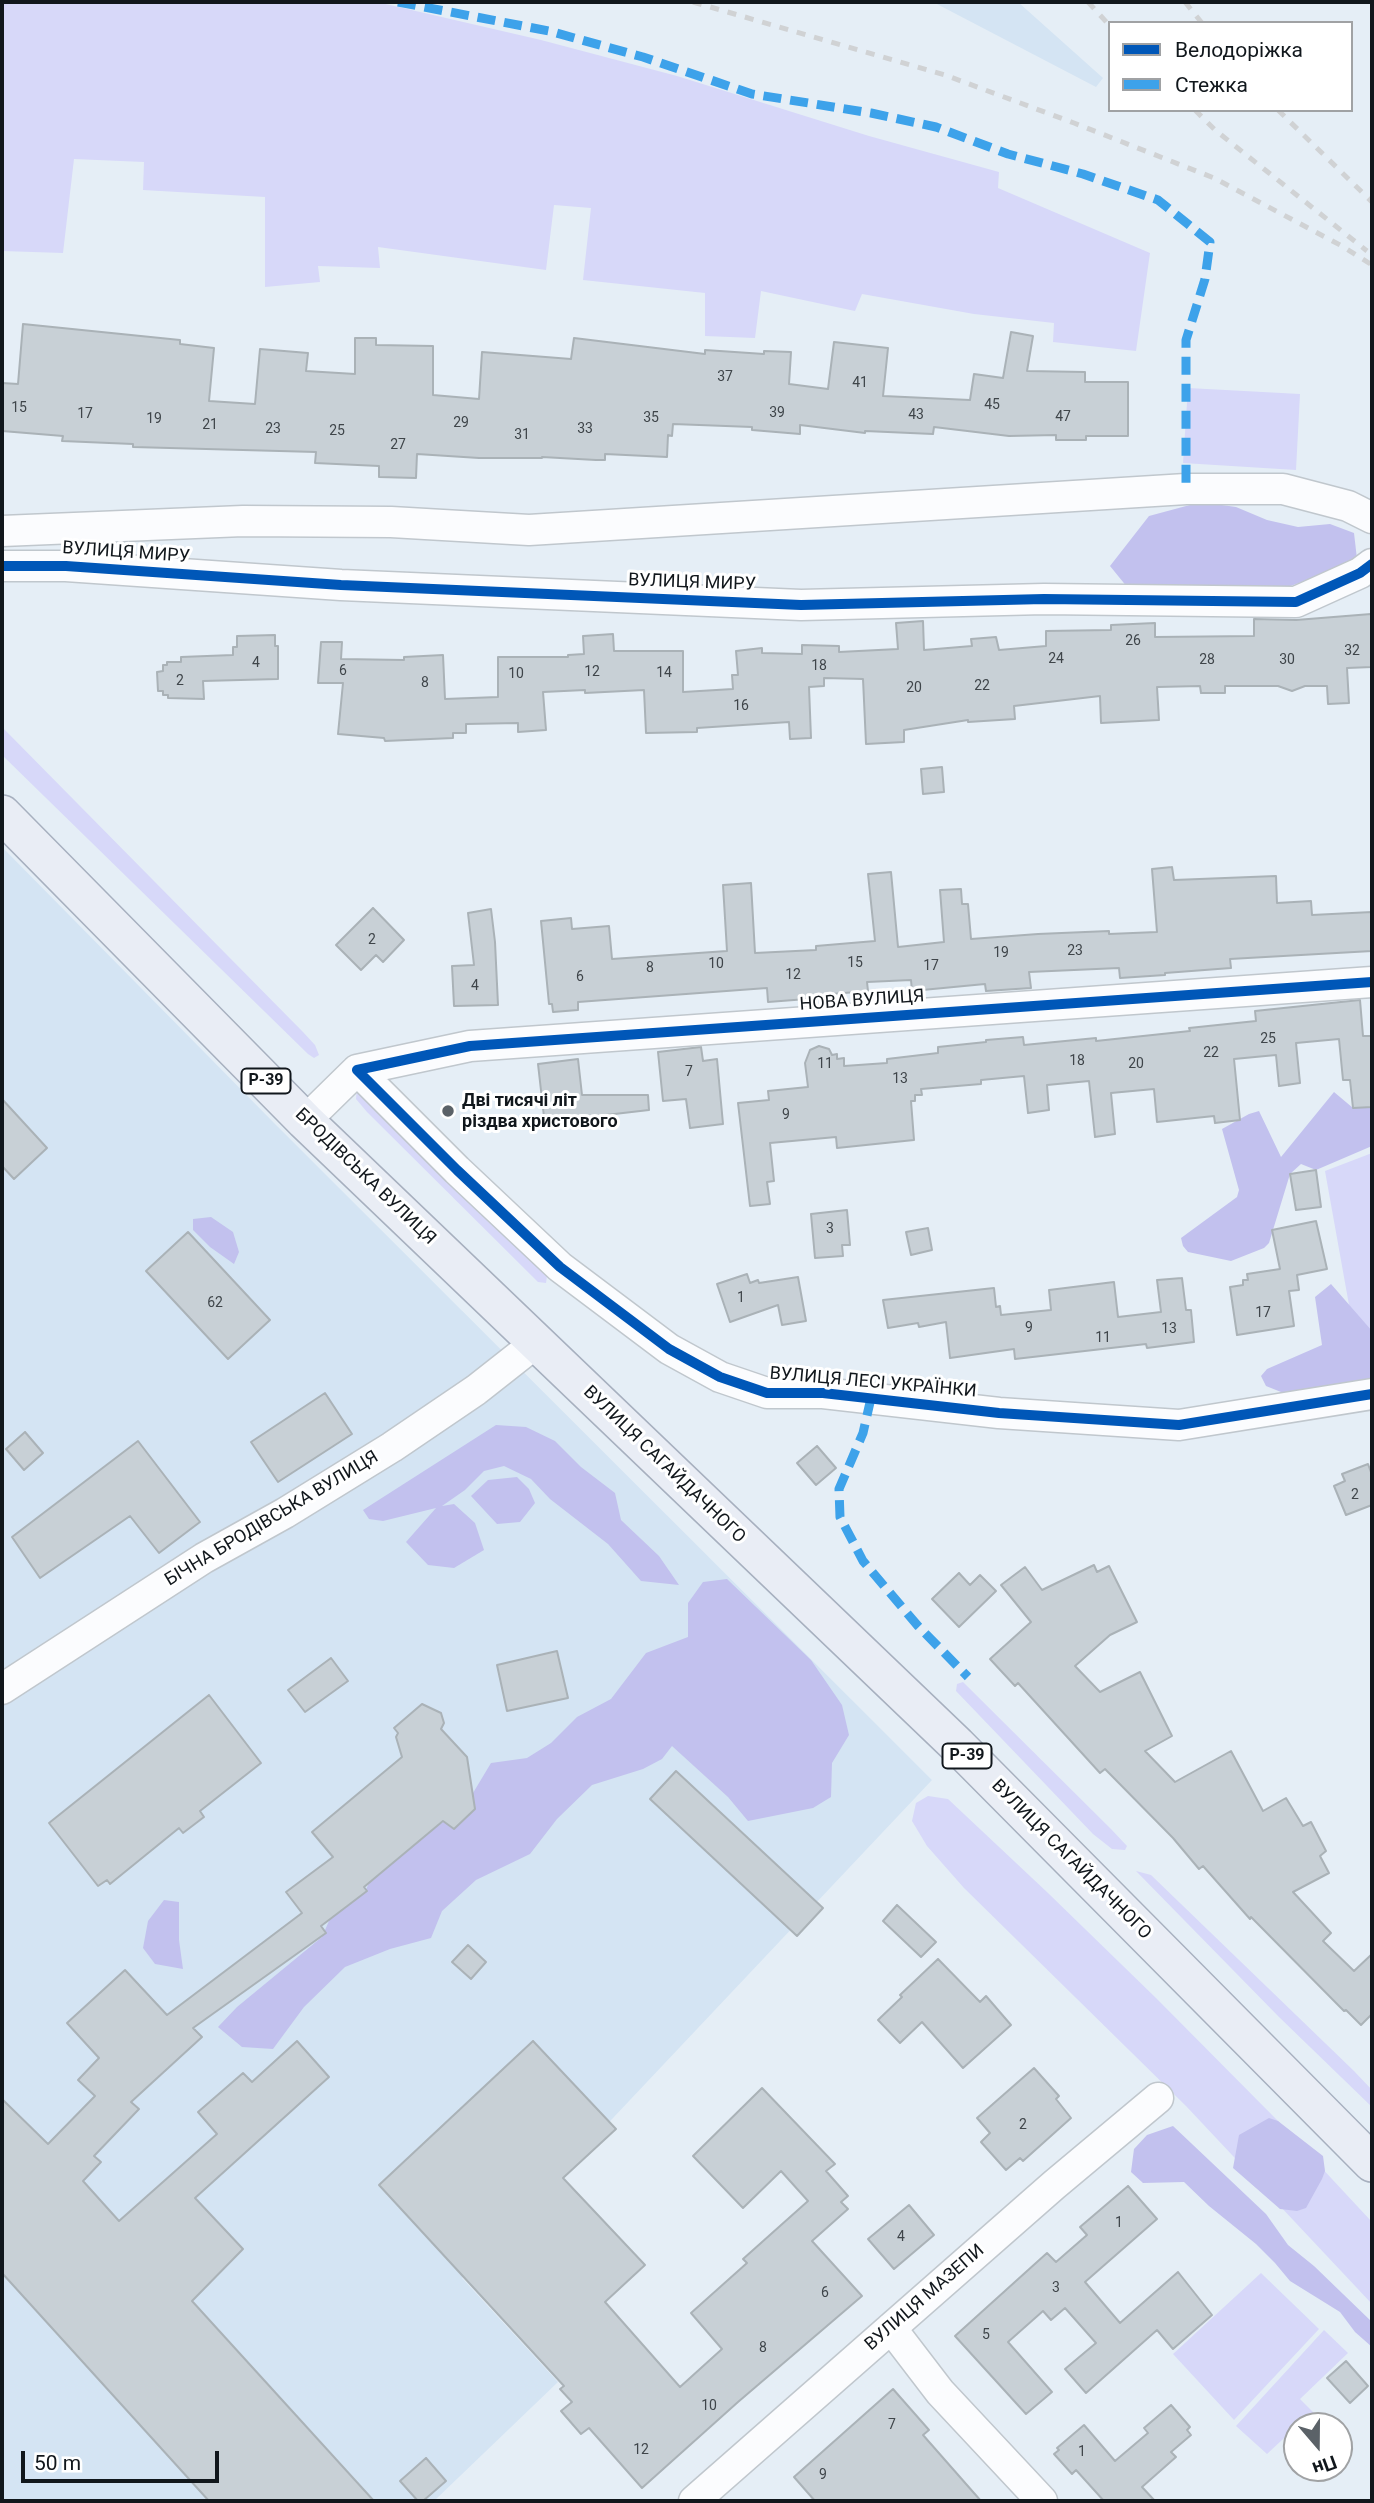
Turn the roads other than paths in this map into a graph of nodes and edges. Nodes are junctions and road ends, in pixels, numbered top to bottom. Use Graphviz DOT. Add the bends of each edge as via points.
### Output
graph roads {
  1 [pos="1372,518"];
  2 [pos="2,531"];
  3 [pos="1372,564"];
  4 [pos="2,566"];
  5 [pos="2,814"];
  6 [pos="1372,982"];
  7 [pos="357,1070"];
  8 [pos="306,1121"];
  9 [pos="545,1350"];
  10 [pos="1372,1394"];
  11 [pos="2,1689"];
  12 [pos="1158,2098"];
  13 [pos="1372,2163"];
  14 [pos="891,2328"];
  15 [pos="694,2501"];
  16 [pos="1042,2501"];
  1 -- 2 [label="street, ВУЛИЦЯ МИРУ" via="1348,506 1283,489 1186,489 529,530 391,522 243,521"];
  3 -- 4 [label="street, ВУЛИЦЯ МИРУ" via="1296,602 1044,599 800,605"];
  5 -- 8 [label="main road, БРОДІВСЬКА ВУЛИЦЯ / Р-39"];
  6 -- 7 [label="street, НОВА ВУЛИЦЯ" via="470,1046"];
  7 -- 8 [label="street"];
  7 -- 10 [label="street, ВУЛИЦЯ ЛЕСІ УКРАЇНКИ" via="560,1267 670,1349 720,1377 755,1389 1179,1425"];
  8 -- 9 [label="main road, БРОДІВСЬКА ВУЛИЦЯ / Р-39"];
  9 -- 11 [label="street, БІЧНА БРОДІВСЬКА ВУЛИЦЯ" via="285,1513 204,1558"];
  9 -- 13 [label="main road, ВУЛИЦЯ САГАЙДАЧНОГО / Р-39" via="957,1745"];
  12 -- 14 [label="street, ВУЛИЦЯ МАЗЕПИ"];
  14 -- 15 [label="street, ВУЛИЦЯ МАЗЕПИ"];
  14 -- 16 [label="street" via="940,2392"];
}
